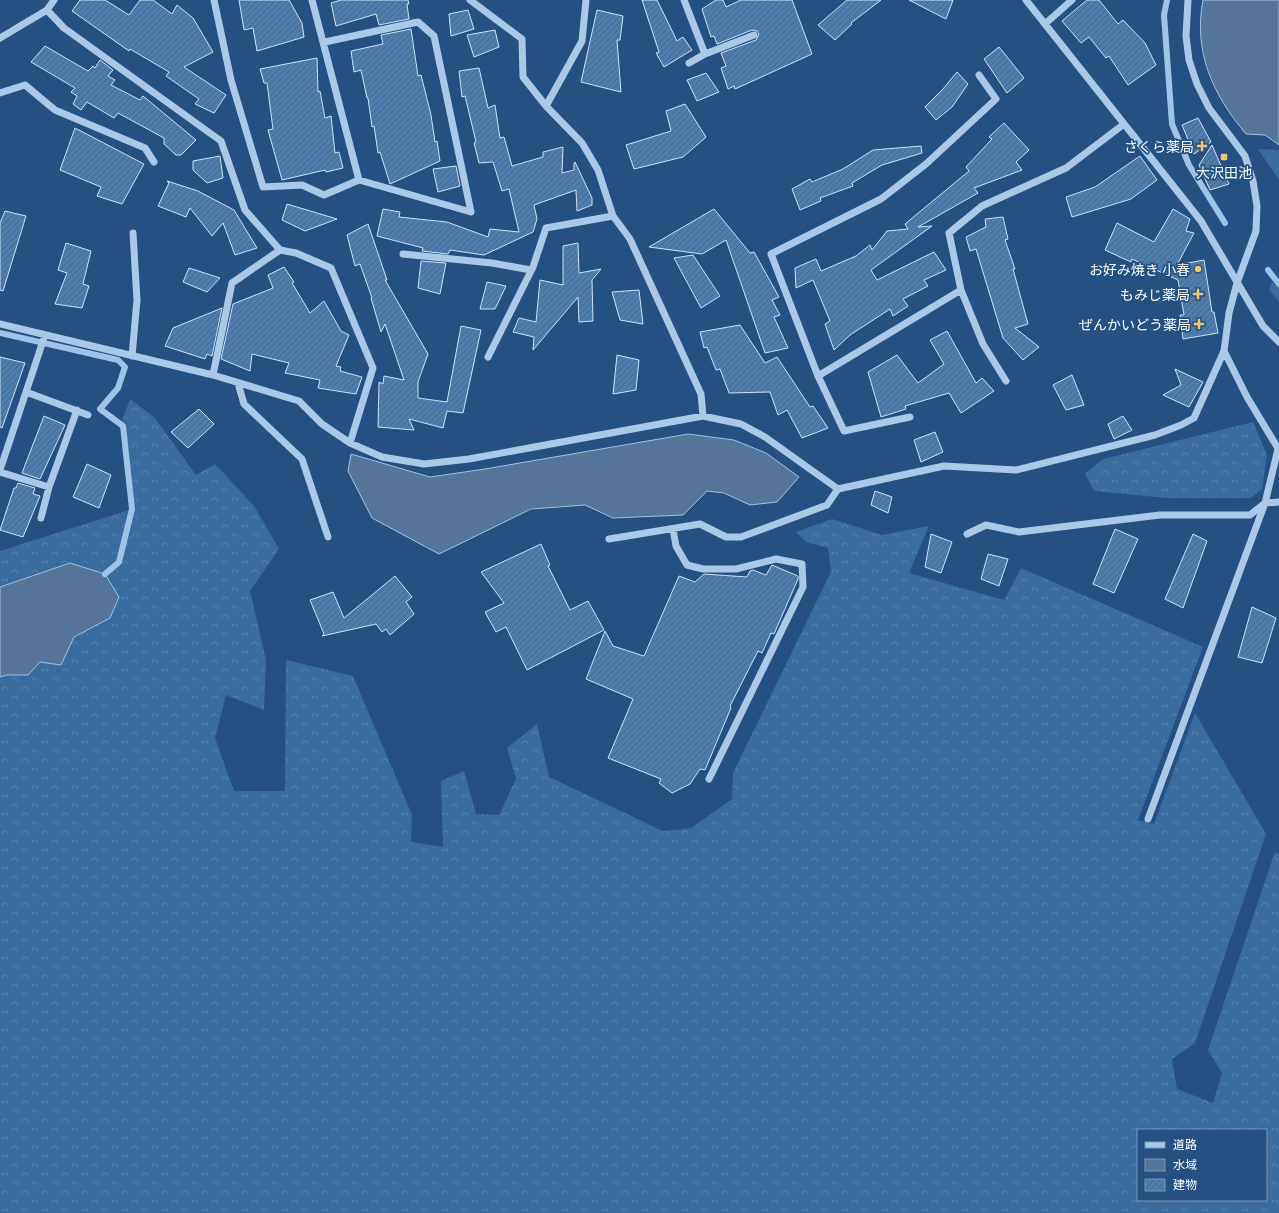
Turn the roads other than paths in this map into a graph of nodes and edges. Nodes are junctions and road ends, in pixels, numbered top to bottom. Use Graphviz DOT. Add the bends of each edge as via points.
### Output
graph roads {
  1 [pos="54,0"];
  2 [pos="214,0"];
  3 [pos="312,0"];
  4 [pos="470,0"];
  5 [pos="586,0"];
  6 [pos="684,0"];
  7 [pos="1026,0"];
  8 [pos="1072,0"];
  9 [pos="1188,0"];
  10 [pos="47,10"];
  11 [pos="1045,24"];
  12 [pos="754,35"];
  13 [pos="0,38"];
  14 [pos="324,42"];
  15 [pos="705,54"];
  16 [pos="689,63"];
  17 [pos="980,75"];
  18 [pos="0,93"];
  19 [pos="546,106"];
  20 [pos="1124,124"];
  21 [pos="154,162"];
  22 [pos="359,180"];
  23 [pos="613,216"];
  24 [pos="133,233"];
  25 [pos="280,250"];
  26 [pos="403,254"];
  27 [pos="532,270"];
  28 [pos="1237,283"];
  29 [pos="961,290"];
  30 [pos="0,324"];
  31 [pos="45,336"];
  32 [pos="1279,342"];
  33 [pos="1224,351"];
  34 [pos="132,356"];
  35 [pos="488,357"];
  36 [pos="213,375"];
  37 [pos="818,376"];
  38 [pos="1006,381"];
  39 [pos="238,383"];
  40 [pos="26,392"];
  41 [pos="77,410"];
  42 [pos="88,415"];
  43 [pos="703,416"];
  44 [pos="910,417"];
  45 [pos="350,443"];
  46 [pos="1278,449"];
  47 [pos="0,471"];
  48 [pos="49,487"];
  49 [pos="838,489"];
  50 [pos="1279,502"];
  51 [pos="1265,503"];
  52 [pos="41,518"];
  53 [pos="673,529"];
  54 [pos="967,534"];
  55 [pos="328,537"];
  56 [pos="609,539"];
  57 [pos="709,779"];
  58 [pos="1148,819"];
  1 -- 10 [label="street"];
  2 -- 22 [label="street" via="231,80 263,187 302,185 324,195"];
  3 -- 14 [label="street"];
  4 -- 19 [label="street" via="522,39 523,78"];
  5 -- 19 [label="street" via="582,42"];
  6 -- 15 [label="street"];
  7 -- 11 [label="street"];
  8 -- 11 [label="street"];
  9 -- 28 [label="street" via="1186,36 1196,84 1209,108 1245,156 1254,181 1256,231"];
  10 -- 13 [label="street"];
  10 -- 25 [label="street" via="64,28 220,141 245,210"];
  11 -- 20 [label="street"];
  12 -- 15 [label="street"];
  14 -- 22 [label="street"];
  14 -- 22 [label="street" via="418,22 434,36 471,212"];
  15 -- 16 [label="street"];
  17 -- 37 [label="street" via="996,99 926,164 881,199 771,254"];
  18 -- 21 [label="street" via="25,85 55,110 145,148"];
  19 -- 23 [label="street" via="582,143 598,170"];
  20 -- 28 [label="street" via="1201,221"];
  20 -- 29 [label="street" via="1066,168 982,206 949,233"];
  23 -- 27 [label="street" via="546,228"];
  23 -- 43 [label="street" via="630,240 701,394"];
  24 -- 34 [label="street" via="137,300"];
  25 -- 36 [label="street" via="232,283"];
  25 -- 45 [label="street" via="296,253 331,268 373,368"];
  26 -- 27 [label="street" via="492,263"];
  27 -- 35 [label="street"];
  28 -- 32 [label="street" via="1263,326"];
  28 -- 33 [label="street" via="1229,313"];
  29 -- 37 [label="street"];
  29 -- 38 [label="street" via="983,344"];
  30 -- 31 [label="street"];
  31 -- 34 [label="street"];
  31 -- 40 [label="street"];
  33 -- 46 [label="street" via="1246,396"];
  33 -- 49 [label="street" via="1194,418 1155,435 1016,470 944,466"];
  34 -- 36 [label="street"];
  36 -- 39 [label="street"];
  37 -- 44 [label="street" via="844,431"];
  39 -- 45 [label="street" via="299,401 322,424"];
  39 -- 55 [label="street" via="244,404 302,459"];
  40 -- 41 [label="street"];
  40 -- 47 [label="street"];
  41 -- 42 [label="street"];
  41 -- 48 [label="street"];
  43 -- 45 [label="street" via="469,459 424,464 382,457"];
  43 -- 49 [label="street" via="742,424 765,437"];
  46 -- 51 [label="street"];
  47 -- 48 [label="street"];
  48 -- 52 [label="street"];
  49 -- 53 [label="street" via="827,505 741,537 726,537 700,524"];
  50 -- 51 [label="street"];
  51 -- 54 [label="street" via="1250,516 1160,516 1019,532 986,525"];
  51 -- 58 [label="street"];
  53 -- 56 [label="street"];
  53 -- 57 [label="street" via="676,546 687,565 703,570 736,569 776,559 802,564 803,587"];
}
